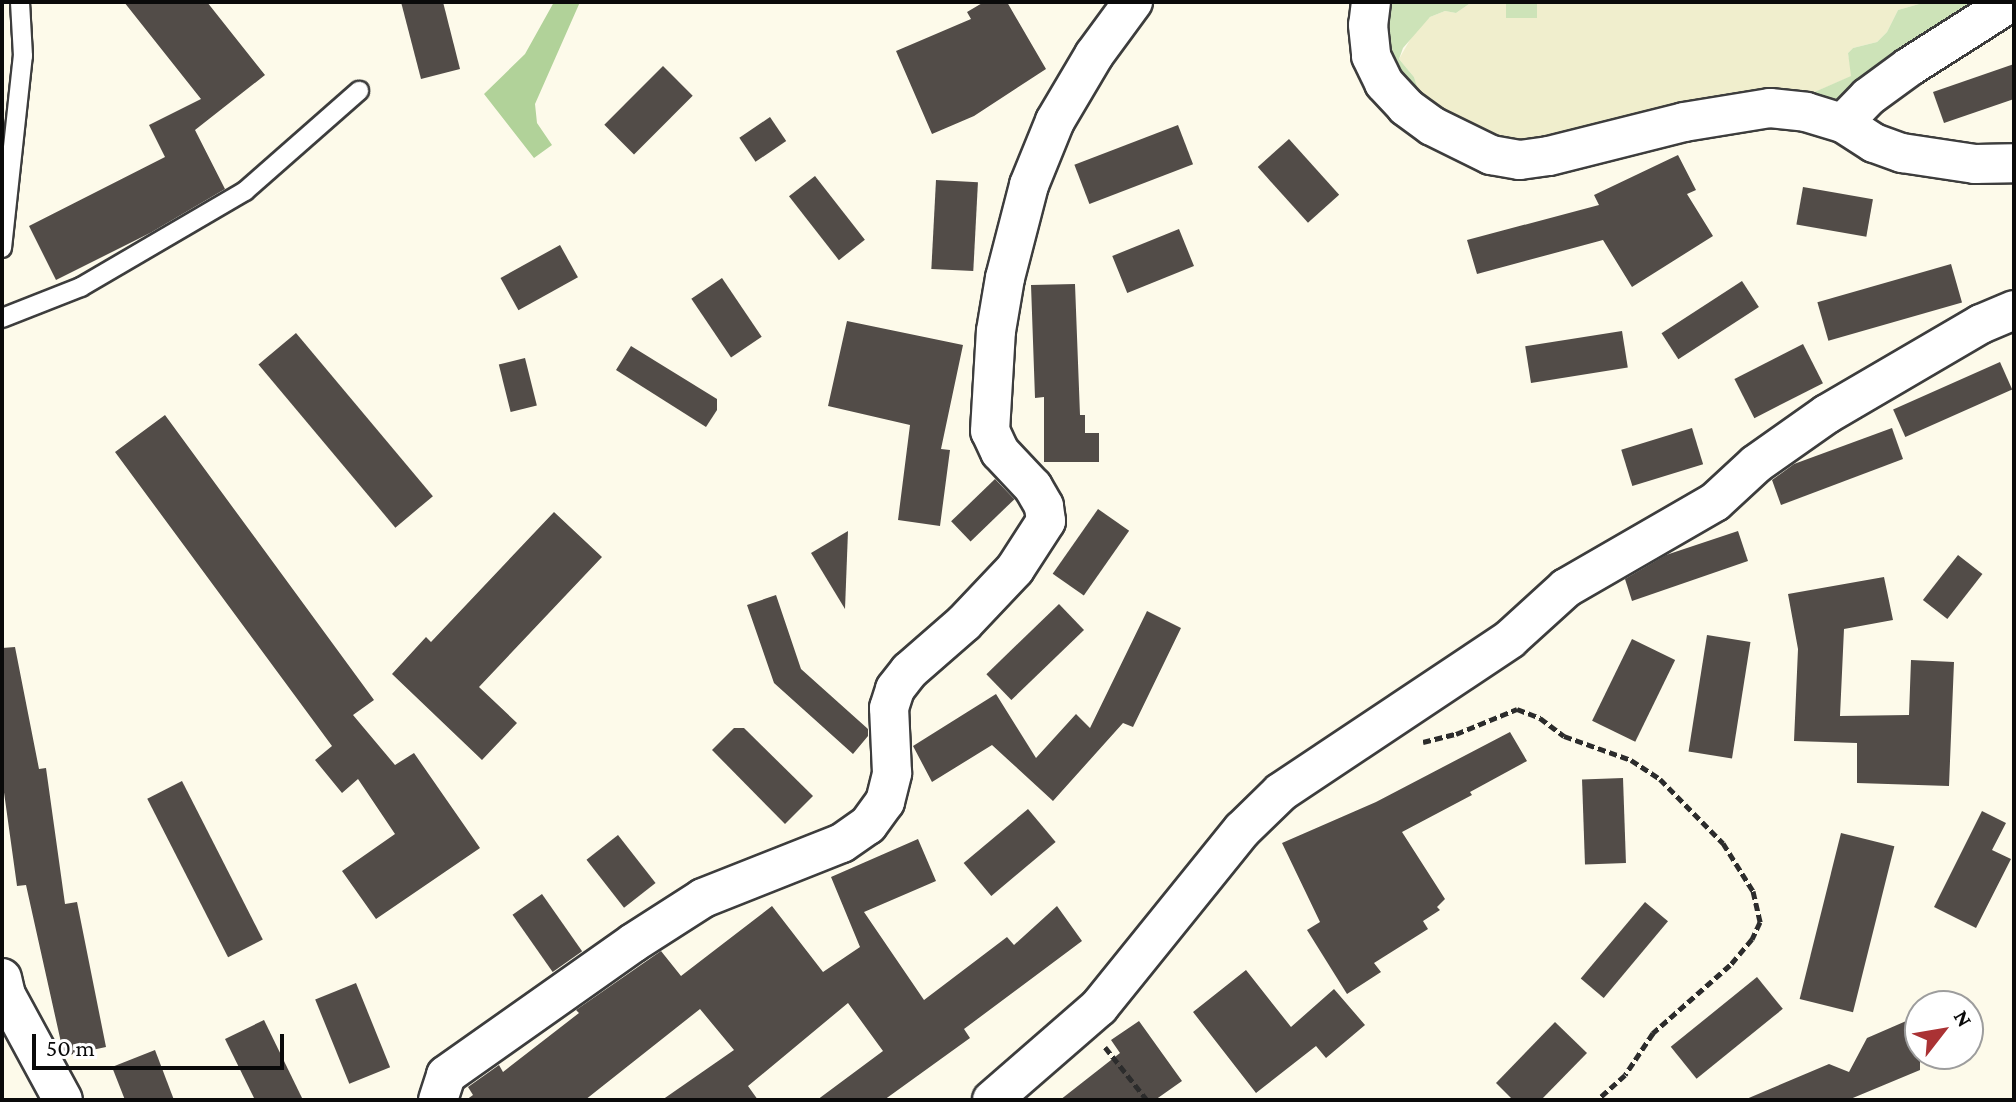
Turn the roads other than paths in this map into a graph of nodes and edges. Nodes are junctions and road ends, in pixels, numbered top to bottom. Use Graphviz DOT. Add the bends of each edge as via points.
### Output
graph roads {
  1 [pos="20,2"];
  2 [pos="1133,2"];
  3 [pos="1371,2"];
  4 [pos="2011,2"];
  5 [pos="359,91"];
  6 [pos="1843,123"];
  7 [pos="2014,163"];
  8 [pos="2,248"];
  9 [pos="2014,310"];
  10 [pos="2,318"];
  11 [pos="2,978"];
  12 [pos="63,1100"];
  13 [pos="438,1100"];
  14 [pos="992,1100"];
  1 -- 8 [label="lane" via="23,56"];
  2 -- 13 [label="street" via="1055,121 1025,199 996,331 990,431 1000,452 1033,487 1046,521 1015,569 895,689 889,708 892,773 885,802 868,825 842,843 703,898 633,943 446,1075"];
  3 -- 6 [label="street" via="1371,56 1384,83 1432,126 1491,155 1520,160 1549,156 1684,122 1770,108"];
  4 -- 6 [label="street" via="1909,67"];
  5 -- 10 [label="lane" via="245,191 81,287"];
  6 -- 7 [label="street" via="1902,153 1975,164"];
  9 -- 14 [label="street" via="1827,414 1756,464 1715,502 1566,588 1510,639 1281,792 1242,830 1084,1021"];
  11 -- 12 [label="street" via="6,995"];
}
